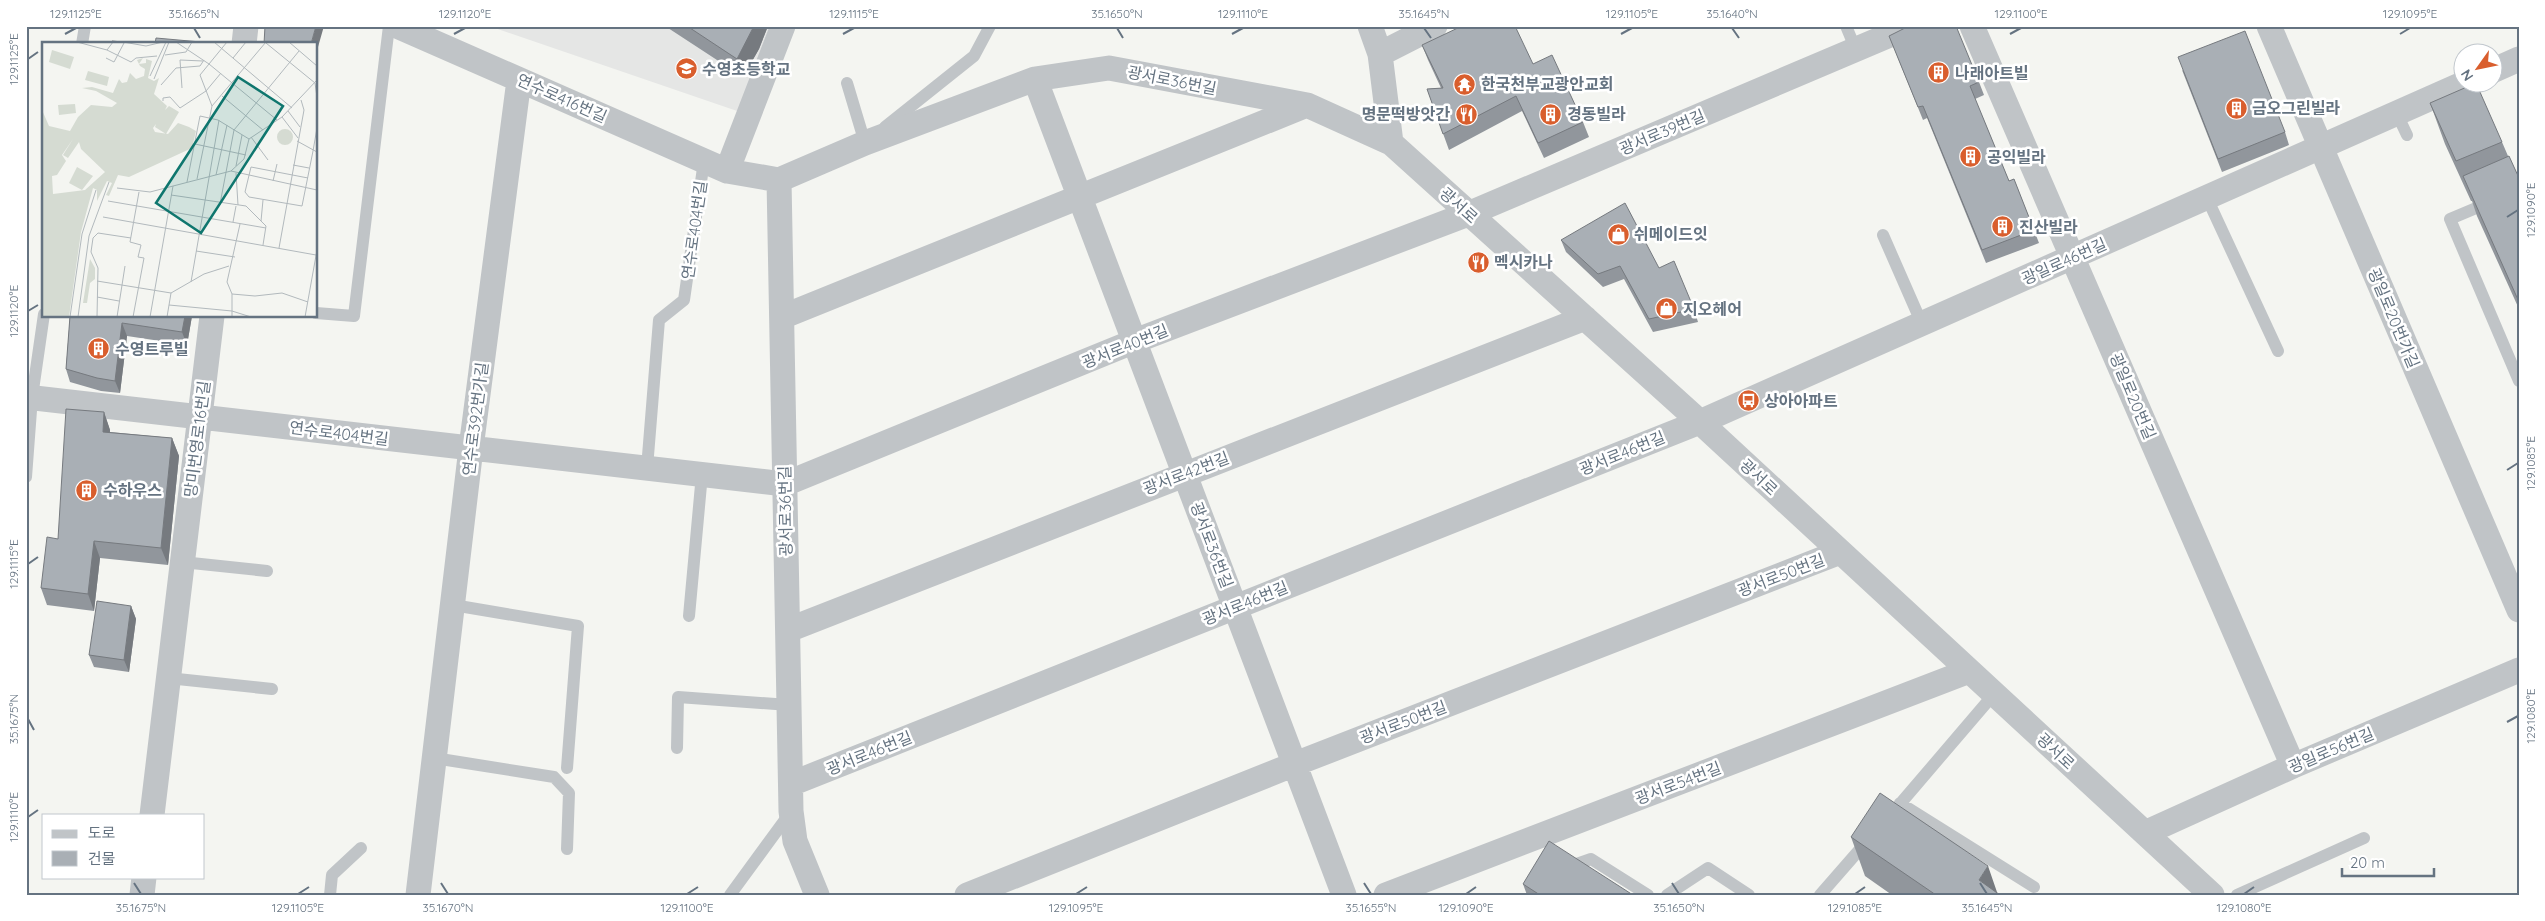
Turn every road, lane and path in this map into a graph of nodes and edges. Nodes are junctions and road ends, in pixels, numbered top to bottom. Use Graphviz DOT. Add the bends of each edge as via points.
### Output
graph roads {
  1 [pos="84,26"];
  2 [pos="246,26"];
  3 [pos="389,26"];
  4 [pos="397,26"];
  5 [pos="783,26"];
  6 [pos="990,26"];
  7 [pos="1370,26"];
  8 [pos="1435,26"];
  9 [pos="1846,26"];
  10 [pos="1911,26"];
  11 [pos="1972,26"];
  12 [pos="2269,26"];
  13 [pos="82,42"];
  14 [pos="244,42"];
  15 [pos="1856,50"];
  16 [pos="1380,54"];
  17 [pos="2519,60"];
  18 [pos="2502,67"];
  19 [pos="1035,79"];
  20 [pos="519,80"];
  21 [pos="847,83"];
  22 [pos="2452,92"];
  23 [pos="1307,105"];
  24 [pos="865,143"];
  25 [pos="1390,143"];
  26 [pos="2322,147"];
  27 [pos="704,161"];
  28 [pos="727,171"];
  29 [pos="779,180"];
  30 [pos="2519,190"];
  31 [pos="1079,196"];
  32 [pos="2207,198"];
  33 [pos="1468,214"];
  34 [pos="1883,235"];
  35 [pos="2073,257"];
  36 [pos="318,313"];
  37 [pos="782,317"];
  38 [pos="43,318"];
  39 [pos="212,318"];
  40 [pos="1585,318"];
  41 [pos="1922,324"];
  42 [pos="1134,341"];
  43 [pos="2278,351"];
  44 [pos="2519,381"];
  45 [pos="29,397"];
  46 [pos="200,416"];
  47 [pos="1700,422"];
  48 [pos="471,448"];
  49 [pos="647,468"];
  50 [pos="1184,473"];
  51 [pos="702,474"];
  52 [pos="26,478"];
  53 [pos="785,484"];
  54 [pos="1840,552"];
  55 [pos="182,562"];
  56 [pos="266,571"];
  57 [pos="452,605"];
  58 [pos="1235,607"];
  59 [pos="2519,610"];
  60 [pos="689,616"];
  61 [pos="788,630"];
  62 [pos="1969,670"];
  63 [pos="2519,670"];
  64 [pos="168,678"];
  65 [pos="272,689"];
  66 [pos="1994,694"];
  67 [pos="789,705"];
  68 [pos="677,748"];
  69 [pos="434,758"];
  70 [pos="1294,764"];
  71 [pos="2293,766"];
  72 [pos="567,768"];
  73 [pos="791,784"];
  74 [pos="1900,803"];
  75 [pos="791,811"];
  76 [pos="152,814"];
  77 [pos="2144,832"];
  78 [pos="2364,838"];
  79 [pos="361,848"];
  80 [pos="567,848"];
  81 [pos="1558,871"];
  82 [pos="144,878"];
  83 [pos="2034,887"];
  84 [pos="142,895"];
  85 [pos="330,895"];
  86 [pos="418,895"];
  87 [pos="730,895"];
  88 [pos="817,895"];
  89 [pos="967,895"];
  90 [pos="1344,895"];
  91 [pos="1386,895"];
  92 [pos="1648,895"];
  93 [pos="1667,895"];
  94 [pos="1749,895"];
  95 [pos="1820,895"];
  96 [pos="2212,895"];
  97 [pos="2237,895"];
  1 -- 13 [label="lane"];
  2 -- 14 [label="street"];
  3 -- 36 [label="lane" via="354,316"];
  4 -- 20 [label="street, 연수로416번길"];
  5 -- 28 [label="street"];
  6 -- 24 [label="lane, 광서로36번길" via="974,56"];
  7 -- 16 [label="street"];
  8 -- 16 [label="street"];
  9 -- 15 [label="lane"];
  10 -- 15 [label="street, 광서로39번길"];
  11 -- 35 [label="street, 광일로20번길"];
  12 -- 26 [label="street, 광일로20번가길"];
  15 -- 33 [label="street, 광서로39번길"];
  16 -- 25 [label="street"];
  17 -- 18 [label="street"];
  19 -- 23 [label="street, 광서로36번길" via="1108,68"];
  19 -- 24 [label="street, 광서로36번길"];
  19 -- 31 [label="street, 광서로36번길"];
  20 -- 27 [label="street, 연수로416번길"];
  20 -- 48 [label="street, 연수로392번가길"];
  21 -- 24 [label="lane"];
  22 -- 26 [label="street, 광일로46번길" via="2402,125"];
  23 -- 25 [label="street, 광서로36번길"];
  23 -- 31 [label="street"];
  24 -- 29 [label="street, 광서로36번길"];
  25 -- 33 [label="street, 광서로"];
  26 -- 32 [label="street, 광일로46번길"];
  26 -- 59 [label="street, 광일로20번가길"];
  27 -- 28 [label="street, 연수로416번길"];
  27 -- 49 [label="lane, 연수로404번길" via="684,300 659,320"];
  28 -- 29 [label="street, 연수로416번길"];
  29 -- 37 [label="street, 광서로36번길"];
  30 -- 44 [label="lane" via="2450,219"];
  31 -- 37 [label="street"];
  31 -- 42 [label="street, 광서로36번길"];
  32 -- 35 [label="street, 광일로46번길"];
  32 -- 43 [label="lane"];
  33 -- 40 [label="street, 광서로"];
  33 -- 42 [label="street, 광서로40번길"];
  34 -- 41 [label="lane"];
  35 -- 41 [label="street, 광일로46번길"];
  35 -- 71 [label="street, 광일로20번길"];
  37 -- 53 [label="street, 광서로36번길"];
  38 -- 45 [label="lane"];
  39 -- 46 [label="street, 망미번영로16번길"];
  40 -- 47 [label="street, 광서로"];
  40 -- 50 [label="street, 광서로42번길"];
  41 -- 47 [label="street, 광일로46번길"];
  42 -- 50 [label="street, 광서로36번길"];
  42 -- 53 [label="street, 광서로40번길"];
  45 -- 46 [label="street, 연수로404번길"];
  45 -- 52 [label="lane"];
  46 -- 48 [label="street, 연수로404번길"];
  46 -- 55 [label="street, 망미번영로16번길"];
  47 -- 54 [label="street, 광서로"];
  47 -- 58 [label="street, 광서로46번길"];
  48 -- 49 [label="street, 연수로404번길"];
  48 -- 57 [label="street, 연수로392번가길"];
  49 -- 51 [label="street, 연수로404번길"];
  50 -- 58 [label="street, 광서로36번길"];
  50 -- 61 [label="street, 광서로42번길"];
  51 -- 53 [label="street, 연수로404번길"];
  51 -- 60 [label="lane"];
  53 -- 61 [label="street, 광서로36번길"];
  54 -- 62 [label="street, 광서로"];
  54 -- 70 [label="street, 광서로50번길"];
  55 -- 56 [label="lane"];
  55 -- 64 [label="street, 망미번영로16번길"];
  57 -- 69 [label="street, 연수로392번가길"];
  57 -- 72 [label="lane" via="578,626"];
  58 -- 70 [label="street, 광서로36번길"];
  58 -- 73 [label="street, 광서로46번길"];
  61 -- 67 [label="street, 광서로36번길"];
  62 -- 66 [label="street, 광서로"];
  62 -- 91 [label="street, 광서로54번길"];
  63 -- 71 [label="street, 광일로56번길"];
  64 -- 65 [label="lane"];
  64 -- 76 [label="street, 망미번영로16번길"];
  66 -- 74 [label="lane"];
  66 -- 77 [label="street, 광서로"];
  67 -- 68 [label="lane" via="678,697"];
  67 -- 73 [label="street, 광서로36번길"];
  69 -- 80 [label="lane" via="554,777 569,793"];
  69 -- 86 [label="street, 연수로392번가길"];
  70 -- 89 [label="street, 광서로50번길"];
  70 -- 90 [label="street, 광서로36번길"];
  71 -- 77 [label="street, 광일로56번길"];
  73 -- 75 [label="street, 광서로36번길"];
  74 -- 83 [label="lane"];
  74 -- 95 [label="lane"];
  75 -- 87 [label="lane"];
  75 -- 88 [label="street, 광서로36번길" via="795,840"];
  77 -- 96 [label="street, 광서로"];
  78 -- 97 [label="lane"];
  79 -- 85 [label="lane" via="332,875"];
  81 -- 92 [label="lane" via="1591,859"];
  82 -- 84 [label="street"];
  93 -- 94 [label="lane" via="1708,868"];
}
